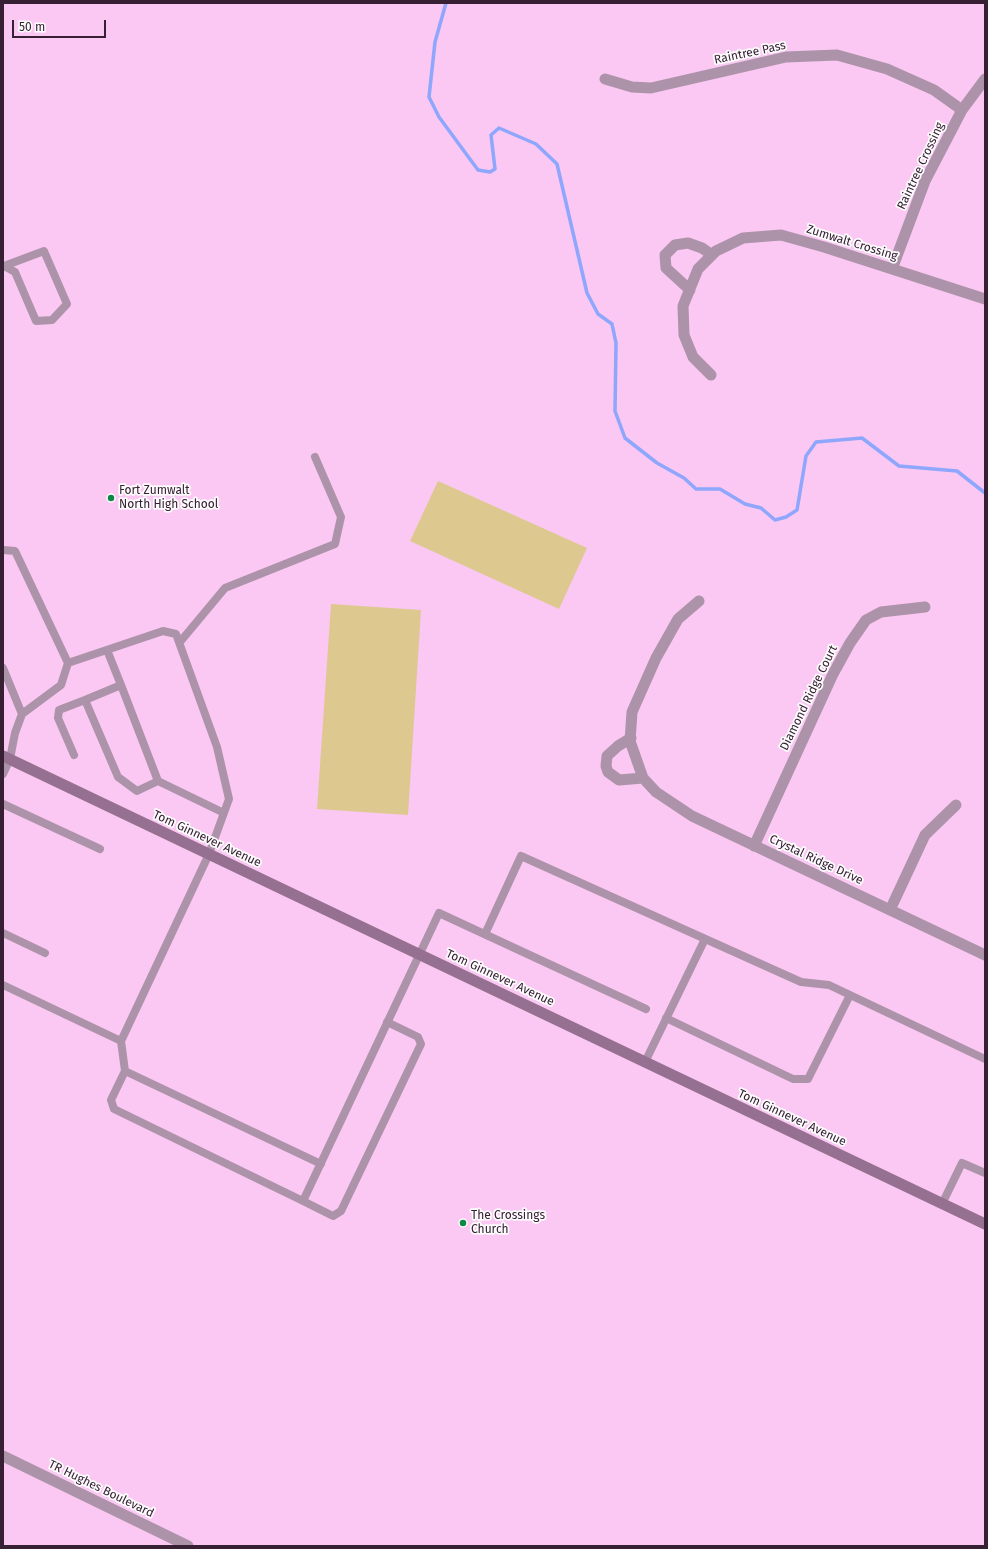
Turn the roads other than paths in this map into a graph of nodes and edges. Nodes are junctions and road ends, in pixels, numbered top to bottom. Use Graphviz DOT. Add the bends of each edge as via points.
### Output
graph roads {
  1 [pos="605,79"];
  2 [pos="985,79"];
  3 [pos="962,110"];
  4 [pos="712,255"];
  5 [pos="4,267"];
  6 [pos="892,270"];
  7 [pos="690,290"];
  8 [pos="985,299"];
  9 [pos="711,375"];
  10 [pos="315,457"];
  11 [pos="3,550"];
  12 [pos="699,600"];
  13 [pos="925,607"];
  14 [pos="180,642"];
  15 [pos="107,650"];
  16 [pos="68,663"];
  17 [pos="3,668"];
  18 [pos="121,685"];
  19 [pos="84,700"];
  20 [pos="22,714"];
  21 [pos="630,738"];
  22 [pos="74,755"];
  23 [pos="6,758"];
  24 [pos="3,774"];
  25 [pos="643,778"];
  26 [pos="158,781"];
  27 [pos="3,804"];
  28 [pos="956,805"];
  29 [pos="224,813"];
  30 [pos="754,846"];
  31 [pos="100,849"];
  32 [pos="209,854"];
  33 [pos="890,910"];
  34 [pos="3,933"];
  35 [pos="485,934"];
  36 [pos="705,939"];
  37 [pos="45,953"];
  38 [pos="419,954"];
  39 [pos="985,955"];
  40 [pos="3,985"];
  41 [pos="850,995"];
  42 [pos="646,1009"];
  43 [pos="666,1018"];
  44 [pos="388,1022"];
  45 [pos="122,1041"];
  46 [pos="985,1059"];
  47 [pos="645,1062"];
  48 [pos="124,1071"];
  49 [pos="321,1164"];
  50 [pos="985,1173"];
  51 [pos="304,1201"];
  52 [pos="942,1204"];
  53 [pos="985,1224"];
  54 [pos="3,1456"];
  55 [pos="188,1546"];
  1 -- 3 [label="street, Raintree Pass" via="632,87 651,88 786,57 837,55 887,68 934,90"];
  2 -- 3 [label="street, Raintree Crossing"];
  3 -- 6 [label="street, Raintree Crossing" via="925,181"];
  4 -- 6 [label="street, Zumwalt Crossing" via="743,238 781,235"];
  4 -- 7 [label="street, Zumwalt Crossing" via="698,269"];
  4 -- 7 [label="street" via="688,243 675,244 665,255 666,268"];
  5 -- 5 [label="lane" via="15,272 36,321 52,320 67,304 44,251"];
  6 -- 8 [label="street, Zumwalt Crossing"];
  7 -- 9 [label="street, Zumwalt Crossing" via="683,306 684,335 693,357"];
  10 -- 14 [label="lane" via="341,517 335,544 225,588"];
  11 -- 16 [label="lane" via="15,551"];
  12 -- 21 [label="street, Crystal Ridge Drive" via="678,619 656,658 632,712"];
  13 -- 30 [label="street, Diamond Ridge Court" via="881,612 866,620 833,674"];
  14 -- 15 [label="lane" via="176,634 163,631"];
  14 -- 29 [label="lane" via="218,747 229,799"];
  15 -- 16 [label="lane"];
  15 -- 18 [label="lane"];
  16 -- 20 [label="lane" via="61,685"];
  17 -- 20 [label="lane"];
  18 -- 19 [label="lane"];
  18 -- 26 [label="lane"];
  19 -- 22 [label="lane" via="59,710 58,718"];
  19 -- 26 [label="lane" via="118,777 137,791"];
  20 -- 23 [label="lane"];
  21 -- 25 [label="street, Crystal Ridge Drive"];
  21 -- 25 [label="street" via="607,756 606,766 608,772 620,780"];
  23 -- 24 [label="lane"];
  23 -- 32 [label="main road, Tom Ginnever Avenue"];
  25 -- 30 [label="street, Crystal Ridge Drive" via="656,792 692,816"];
  26 -- 29 [label="lane"];
  27 -- 31 [label="lane"];
  28 -- 33 [label="street" via="925,835"];
  29 -- 32 [label="lane"];
  30 -- 33 [label="street, Crystal Ridge Drive"];
  32 -- 38 [label="main road, Tom Ginnever Avenue"];
  32 -- 45 [label="lane"];
  33 -- 39 [label="street, Crystal Ridge Drive"];
  34 -- 37 [label="lane"];
  35 -- 36 [label="lane" via="521,856"];
  35 -- 38 [label="lane" via="439,913"];
  35 -- 42 [label="lane"];
  36 -- 41 [label="lane" via="801,982 829,984"];
  36 -- 43 [label="lane"];
  38 -- 44 [label="lane"];
  38 -- 47 [label="main road, Tom Ginnever Avenue"];
  40 -- 45 [label="lane"];
  41 -- 43 [label="lane" via="808,1080 793,1079"];
  41 -- 46 [label="lane"];
  43 -- 47 [label="lane"];
  44 -- 49 [label="lane"];
  44 -- 51 [label="lane" via="418,1037 420,1044 341,1210 334,1216"];
  45 -- 48 [label="lane"];
  47 -- 52 [label="main road, Tom Ginnever Avenue"];
  48 -- 49 [label="lane"];
  48 -- 51 [label="lane" via="111,1100 114,1109"];
  49 -- 51 [label="lane"];
  50 -- 52 [label="lane" via="962,1163"];
  52 -- 53 [label="main road, Tom Ginnever Avenue"];
  54 -- 55 [label="street, TR Hughes Boulevard"];
}
